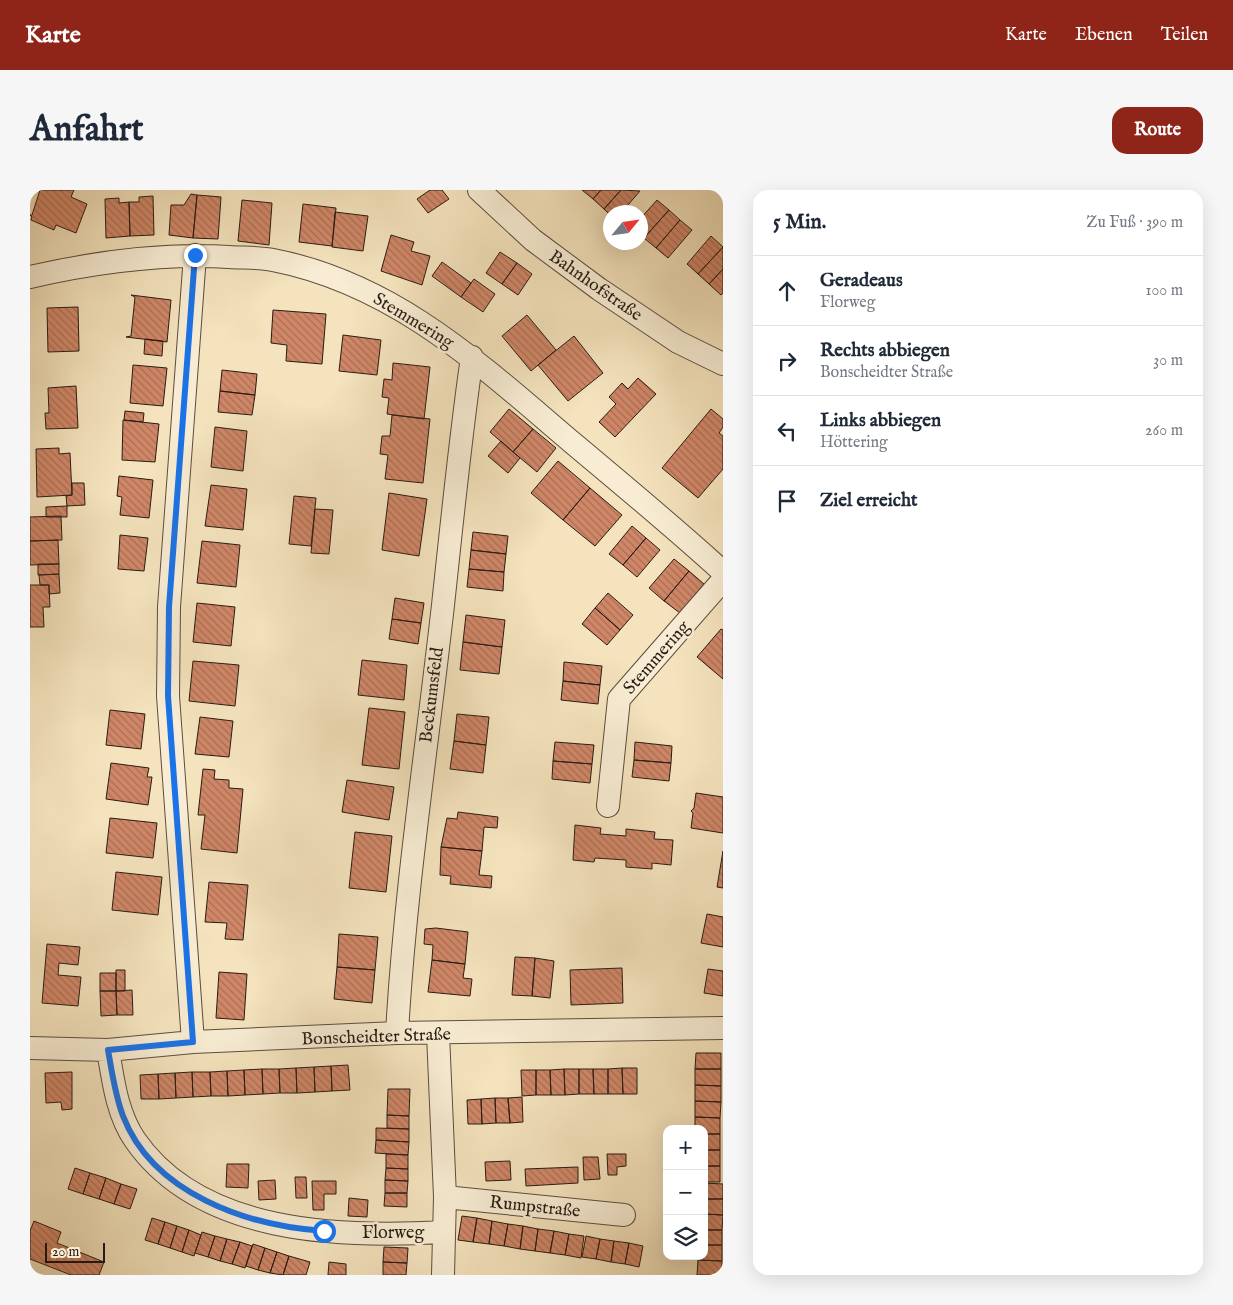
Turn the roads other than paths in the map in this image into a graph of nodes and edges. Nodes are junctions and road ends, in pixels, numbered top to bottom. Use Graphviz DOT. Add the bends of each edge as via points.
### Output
graph roads {
  1 [pos="479,190"];
  2 [pos="195,255"];
  3 [pos="30,277"];
  4 [pos="472,357"];
  5 [pos="723,364"];
  6 [pos="723,572"];
  7 [pos="723,580"];
  8 [pos="608,806"];
  9 [pos="723,1028"];
  10 [pos="397,1033"];
  11 [pos="438,1034"];
  12 [pos="193,1042"];
  13 [pos="30,1048"];
  14 [pos="108,1050"];
  15 [pos="445,1197"];
  16 [pos="624,1215"];
  17 [pos="443,1232"];
  18 [pos="443,1275"];
  1 -- 5 [label="street, Bahnhofstraße" via="533,240 599,289 678,342"];
  2 -- 3 [label="street, Stemmering" via="89,264"];
  2 -- 4 [label="street, Stemmering" via="270,259 339,279 378,296 445,336"];
  2 -- 12 [label="street" via="169,607 168,686"];
  4 -- 6 [label="street, Stemmering"];
  4 -- 10 [label="street, Beckumsfeld" via="402,945"];
  7 -- 8 [label="street, Stemmering" via="619,699"];
  9 -- 11 [label="street, Bonscheidter Straße"];
  10 -- 11 [label="street, Bonscheidter Straße"];
  10 -- 12 [label="street, Bonscheidter Straße"];
  11 -- 15 [label="street"];
  12 -- 14 [label="street, Bonscheidter Straße"];
  13 -- 14 [label="street, Bonscheidter Straße"];
  14 -- 17 [label="street, Florweg" via="123,1117 134,1139 164,1172 194,1194 238,1213 291,1227 379,1233"];
  15 -- 16 [label="street, Rumpstraße"];
  15 -- 17 [label="street"];
  17 -- 18 [label="street"];
}
